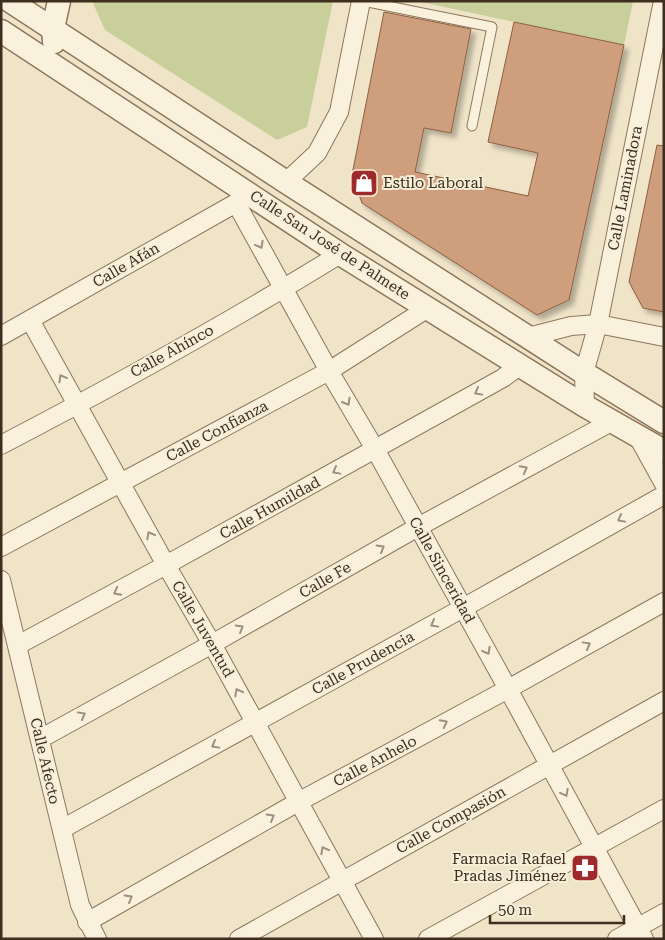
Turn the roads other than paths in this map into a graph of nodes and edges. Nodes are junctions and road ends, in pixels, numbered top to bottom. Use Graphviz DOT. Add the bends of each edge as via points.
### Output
graph roads {
  1 [pos="10,1"];
  2 [pos="59,1"];
  3 [pos="362,1"];
  4 [pos="662,1"];
  5 [pos="53,28"];
  6 [pos="1,31"];
  7 [pos="57,68"];
  8 [pos="472,126"];
  9 [pos="286,182"];
  10 [pos="241,197"];
  11 [pos="355,226"];
  12 [pos="340,254"];
  13 [pos="284,288"];
  14 [pos="428,308"];
  15 [pos="30,320"];
  16 [pos="598,324"];
  17 [pos="1,336"];
  18 [pos="528,337"];
  19 [pos="664,338"];
  20 [pos="518,366"];
  21 [pos="329,371"];
  22 [pos="584,373"];
  23 [pos="77,405"];
  24 [pos="585,406"];
  25 [pos="611,422"];
  26 [pos="664,422"];
  27 [pos="638,437"];
  28 [pos="1,445"];
  29 [pos="375,449"];
  30 [pos="664,451"];
  31 [pos="122,482"];
  32 [pos="664,484"];
  33 [pos="664,495"];
  34 [pos="418,527"];
  35 [pos="1,547"];
  36 [pos="166,565"];
  37 [pos="1,580"];
  38 [pos="664,602"];
  39 [pos="463,608"];
  40 [pos="212,644"];
  41 [pos="18,645"];
  42 [pos="508,689"];
  43 [pos="664,701"];
  44 [pos="255,723"];
  45 [pos="40,739"];
  46 [pos="549,765"];
  47 [pos="298,802"];
  48 [pos="664,809"];
  49 [pos="62,829"];
  50 [pos="595,848"];
  51 [pos="341,881"];
  52 [pos="664,913"];
  53 [pos="87,922"];
  54 [pos="641,933"];
  55 [pos="96,939"];
  56 [pos="239,939"];
  57 [pos="374,939"];
  58 [pos="428,939"];
  59 [pos="617,939"];
  1 -- 5 [label="street, Calle San José de Palmete"];
  2 -- 5 [label="street"];
  3 -- 8 [label="lane" via="492,27"];
  3 -- 9 [label="street" via="339,112 317,153"];
  4 -- 16 [label="street, Calle Laminadora"];
  5 -- 7 [label="street"];
  5 -- 9 [label="street, Calle San José de Palmete"];
  6 -- 7 [label="street, Calle San José de Palmete"];
  7 -- 10 [label="street, Calle San José de Palmete"];
  9 -- 10 [label="street"];
  9 -- 11 [label="street, Calle San José de Palmete"];
  10 -- 11 [label="street"];
  10 -- 12 [label="street, Calle San José de Palmete"];
  10 -- 13 [label="street, Calle Sinceridad, one-way"];
  10 -- 15 [label="street, Calle Afán"];
  11 -- 18 [label="street, Calle San José de Palmete"];
  12 -- 13 [label="street, Calle Ahínco"];
  12 -- 14 [label="street, Calle San José de Palmete"];
  13 -- 21 [label="street, Calle Sinceridad"];
  13 -- 23 [label="street, Calle Ahínco"];
  14 -- 20 [label="street, Calle San José de Palmete"];
  14 -- 21 [label="street, Calle Confianza"];
  15 -- 17 [label="street, Calle Afán"];
  23 -- 15 [label="street, Calle Juventud, one-way"];
  16 -- 18 [label="street" via="571,326"];
  16 -- 19 [label="street"];
  16 -- 22 [label="street, Calle Laminadora"];
  18 -- 22 [label="street, Calle San José de Palmete"];
  20 -- 24 [label="street, Calle San José de Palmete"];
  20 -- 29 [label="street, Calle Humildad, one-way" via="503,378"];
  21 -- 29 [label="street, Calle Sinceridad, one-way"];
  21 -- 31 [label="street, Calle Confianza"];
  22 -- 24 [label="street, Calle Laminadora"];
  22 -- 26 [label="street, Calle San José de Palmete"];
  23 -- 28 [label="street, Calle Ahínco"];
  23 -- 31 [label="street, Calle Juventud"];
  24 -- 25 [label="street, Calle San José de Palmete"];
  25 -- 27 [label="street, Calle San José de Palmete"];
  34 -- 25 [label="street, Calle Fe, one-way"];
  27 -- 30 [label="street, Calle San José de Palmete"];
  27 -- 32 [label="street"];
  29 -- 34 [label="street, Calle Sinceridad"];
  29 -- 36 [label="street, Calle Humildad, one-way"];
  31 -- 35 [label="street, Calle Confianza"];
  36 -- 31 [label="street, Calle Juventud, one-way"];
  33 -- 39 [label="street, Calle Prudencia, one-way"];
  34 -- 39 [label="street, Calle Sinceridad"];
  40 -- 34 [label="street, Calle Fe, one-way"];
  36 -- 40 [label="street, Calle Juventud"];
  36 -- 41 [label="street, Calle Humildad, one-way"];
  37 -- 41 [label="street, Calle Afecto"];
  42 -- 38 [label="street, Calle Anhelo, one-way"];
  39 -- 42 [label="street, Calle Sinceridad, one-way"];
  39 -- 44 [label="street, Calle Prudencia, one-way"];
  44 -- 40 [label="street, Calle Juventud, one-way"];
  45 -- 40 [label="street, Calle Fe, one-way"];
  41 -- 45 [label="street, Calle Afecto"];
  42 -- 46 [label="street, Calle Sinceridad"];
  47 -- 42 [label="street, Calle Anhelo, one-way"];
  43 -- 46 [label="street, Calle Compasión"];
  44 -- 47 [label="street, Calle Juventud"];
  44 -- 49 [label="street, Calle Prudencia, one-way"];
  45 -- 49 [label="street, Calle Afecto"];
  46 -- 50 [label="street, Calle Sinceridad, one-way"];
  46 -- 51 [label="street, Calle Compasión"];
  51 -- 47 [label="street, Calle Juventud, one-way"];
  53 -- 47 [label="street, Calle Anhelo, one-way"];
  48 -- 50 [label="street"];
  49 -- 53 [label="street, Calle Afecto"];
  50 -- 54 [label="street, Calle Sinceridad"];
  50 -- 58 [label="street"];
  51 -- 56 [label="street, Calle Compasión"];
  51 -- 57 [label="street, Calle Juventud"];
  52 -- 54 [label="street"];
  53 -- 55 [label="street, Calle Afecto"];
  54 -- 59 [label="street"];
}
